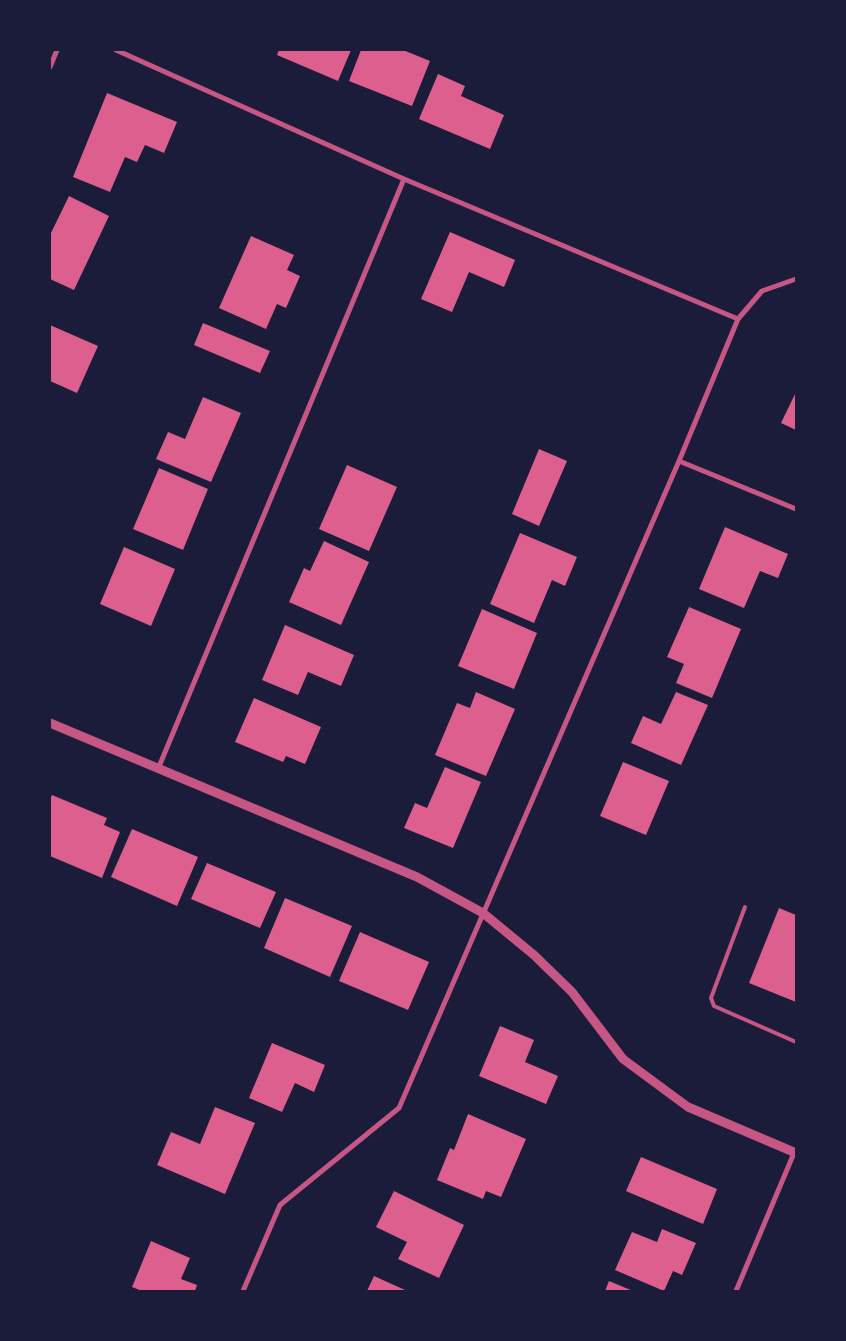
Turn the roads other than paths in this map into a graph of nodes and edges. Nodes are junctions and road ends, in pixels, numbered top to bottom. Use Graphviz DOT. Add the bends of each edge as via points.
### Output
graph roads {
  1 [pos="57,50"];
  2 [pos="116,50"];
  3 [pos="50,67"];
  4 [pos="404,179"];
  5 [pos="796,279"];
  6 [pos="738,319"];
  7 [pos="679,461"];
  8 [pos="796,509"];
  9 [pos="50,723"];
  10 [pos="158,769"];
  11 [pos="745,907"];
  12 [pos="483,913"];
  13 [pos="796,1042"];
  14 [pos="795,1153"];
  15 [pos="243,1291"];
  16 [pos="736,1291"];
  1 -- 3 [label="street"];
  2 -- 4 [label="street"];
  4 -- 6 [label="street"];
  4 -- 10 [label="street"];
  5 -- 6 [label="street" via="762,291"];
  6 -- 7 [label="street"];
  7 -- 8 [label="street"];
  7 -- 12 [label="street"];
  9 -- 10 [label="street"];
  10 -- 12 [label="street" via="417,877"];
  11 -- 13 [label="lane" via="711,998 714,1006"];
  12 -- 14 [label="street" via="572,992 623,1059 688,1107"];
  12 -- 15 [label="street" via="399,1108 280,1205"];
  14 -- 16 [label="street"];
}
